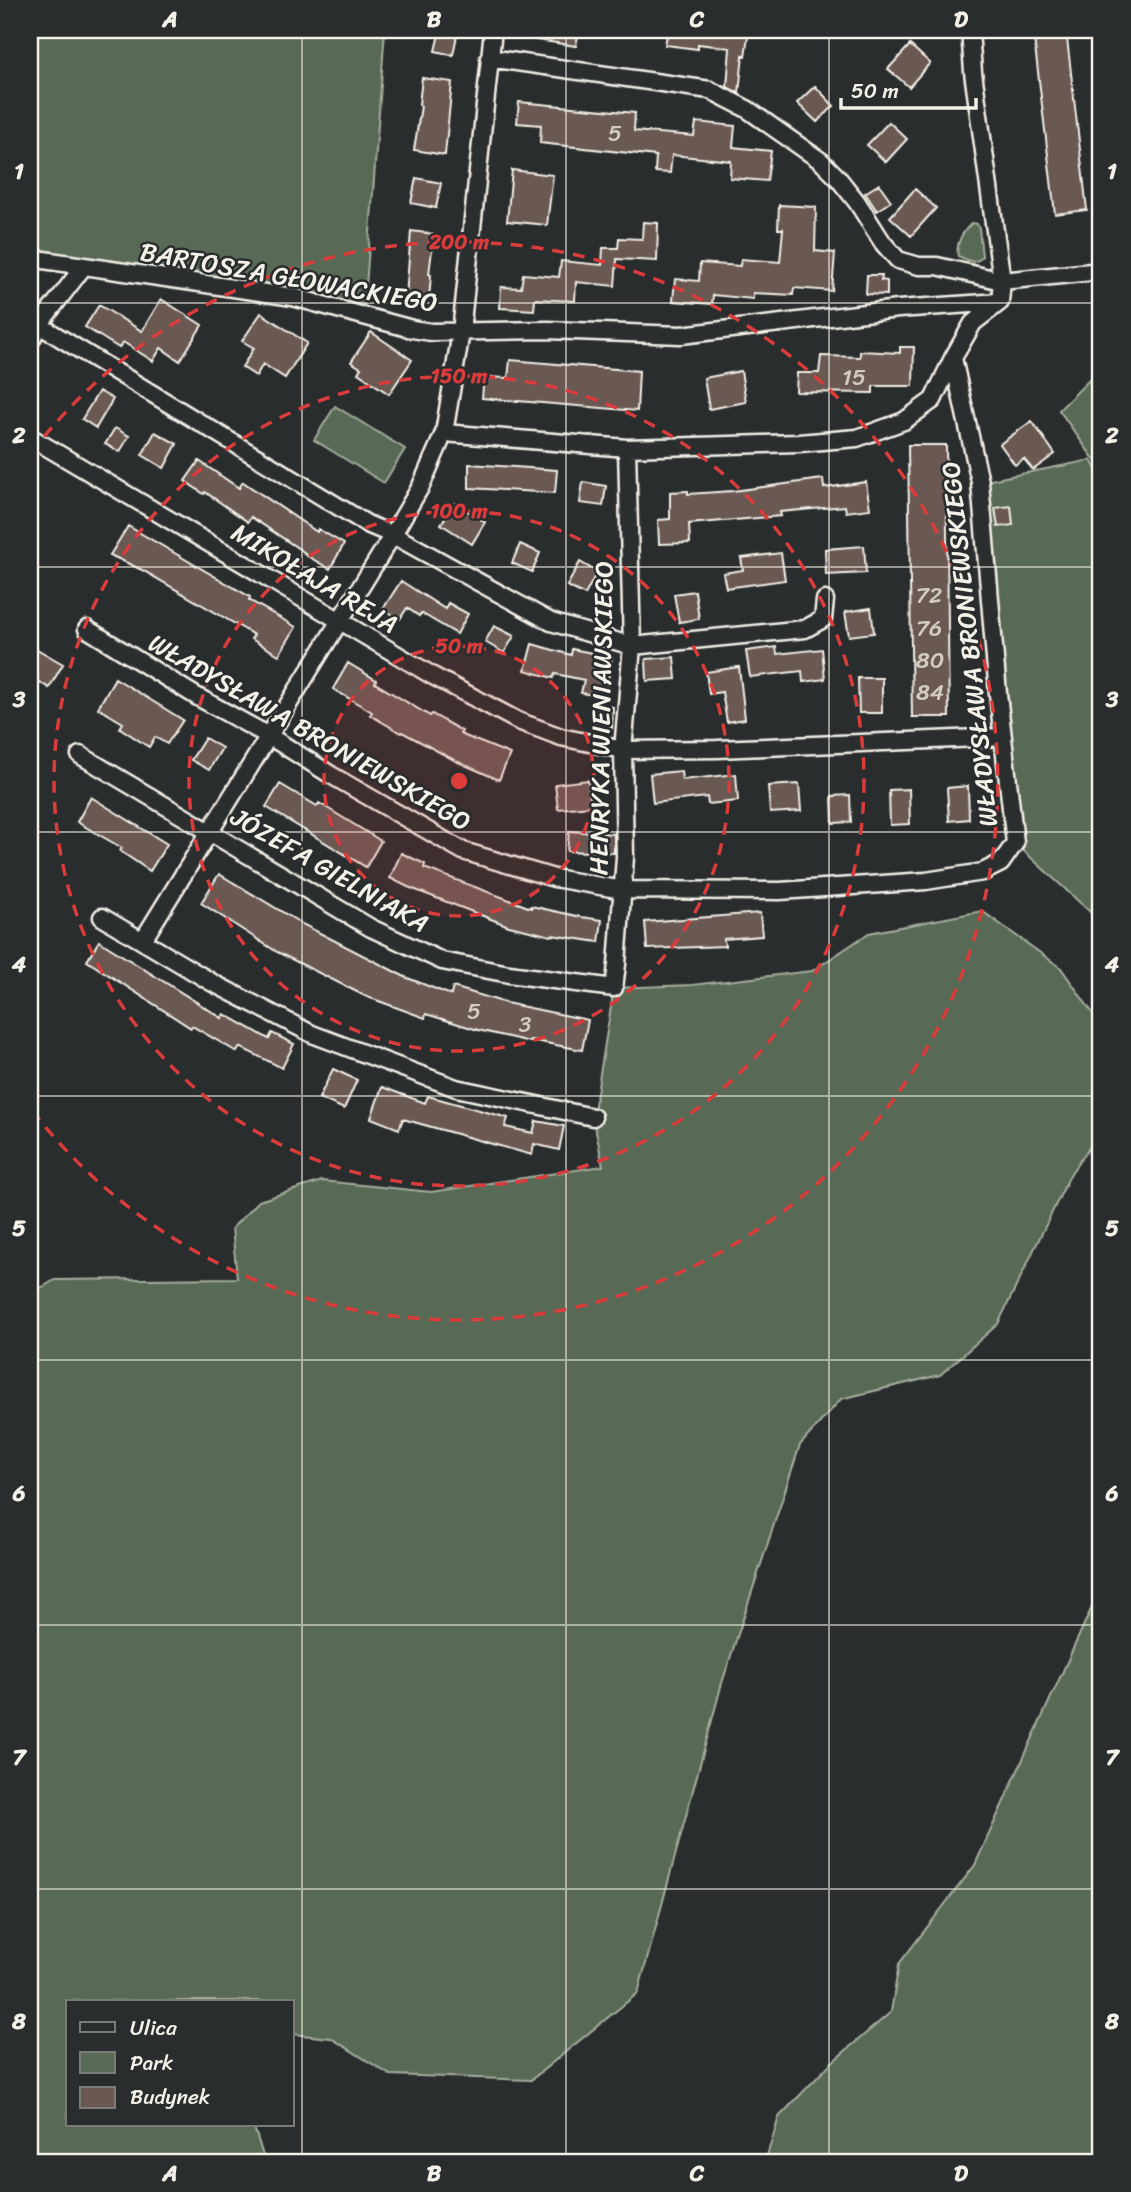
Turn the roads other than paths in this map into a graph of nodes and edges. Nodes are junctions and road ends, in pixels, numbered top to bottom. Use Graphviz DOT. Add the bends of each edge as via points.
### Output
graph roads {
  1 [pos="493,30"];
  2 [pos="970,30"];
  3 [pos="1099,30"];
  4 [pos="1101,51"];
  5 [pos="489,58"];
  6 [pos="30,258"];
  7 [pos="84,265"];
  8 [pos="1101,271"];
  9 [pos="1002,281"];
  10 [pos="1000,302"];
  11 [pos="35,322"];
  12 [pos="461,332"];
  13 [pos="30,342"];
  14 [pos="953,358"];
  15 [pos="444,433"];
  16 [pos="30,437"];
  17 [pos="627,448"];
  18 [pos="393,535"];
  19 [pos="825,600"];
  20 [pos="340,621"];
  21 [pos="87,629"];
  22 [pos="632,646"];
  23 [pos="269,736"];
  24 [pos="1003,737"];
  25 [pos="623,750"];
  26 [pos="80,755"];
  27 [pos="211,831"];
  28 [pos="622,890"];
  29 [pos="102,917"];
  30 [pos="143,940"];
  31 [pos="614,988"];
  32 [pos="593,1117"];
  1 -- 5 [label="street"];
  2 -- 9 [label="street"];
  3 -- 4 [label="street"];
  5 -- 9 [label="street" via="710,90 747,109 821,161 898,260"];
  5 -- 12 [label="street"];
  6 -- 7 [label="street, BARTOSZA GŁOWACKIEGO"];
  7 -- 11 [label="street"];
  7 -- 12 [label="street, BARTOSZA GŁOWACKIEGO" via="293,297 412,329"];
  8 -- 9 [label="street"];
  9 -- 10 [label="street"];
  10 -- 12 [label="street, BARTOSZA GŁOWACKIEGO" via="898,309 681,335"];
  10 -- 14 [label="street" via="973,323"];
  11 -- 13 [label="street"];
  11 -- 18 [label="street" via="367,524"];
  12 -- 15 [label="street"];
  14 -- 17 [label="street" via="933,400 904,421 857,438"];
  14 -- 24 [label="street, WŁADYSŁAWA BRONIEWSKIEGO" via="980,482"];
  15 -- 17 [label="street"];
  15 -- 18 [label="street"];
  16 -- 20 [label="street, MIKOŁAJA REJA"];
  17 -- 22 [label="street, HENRYKA WIENIAWSKIEGO"];
  18 -- 20 [label="street"];
  18 -- 22 [label="street" via="551,622"];
  19 -- 22 [label="street" via="823,619 805,629"];
  20 -- 23 [label="street"];
  20 -- 25 [label="street, MIKOŁAJA REJA" via="518,721 561,737"];
  21 -- 23 [label="street, WŁADYSŁAWA BRONIEWSKIEGO"];
  22 -- 25 [label="street, HENRYKA WIENIAWSKIEGO"];
  23 -- 27 [label="street"];
  23 -- 28 [label="street, WŁADYSŁAWA BRONIEWSKIEGO" via="463,851 554,878"];
  24 -- 25 [label="street, MIKOŁAJA REJA"];
  24 -- 28 [label="street, WŁADYSŁAWA BRONIEWSKIEGO" via="1015,843 1001,863 983,872 926,881 780,891"];
  25 -- 28 [label="street, HENRYKA WIENIAWSKIEGO"];
  26 -- 27 [label="street, JÓZEFA GIELNIAKA"];
  27 -- 30 [label="street"];
  27 -- 31 [label="street, JÓZEFA GIELNIAKA" via="371,928 442,961"];
  28 -- 31 [label="street, HENRYKA WIENIAWSKIEGO"];
  29 -- 30 [label="street"];
  30 -- 32 [label="street" via="213,983 312,1034 456,1088"];
}
